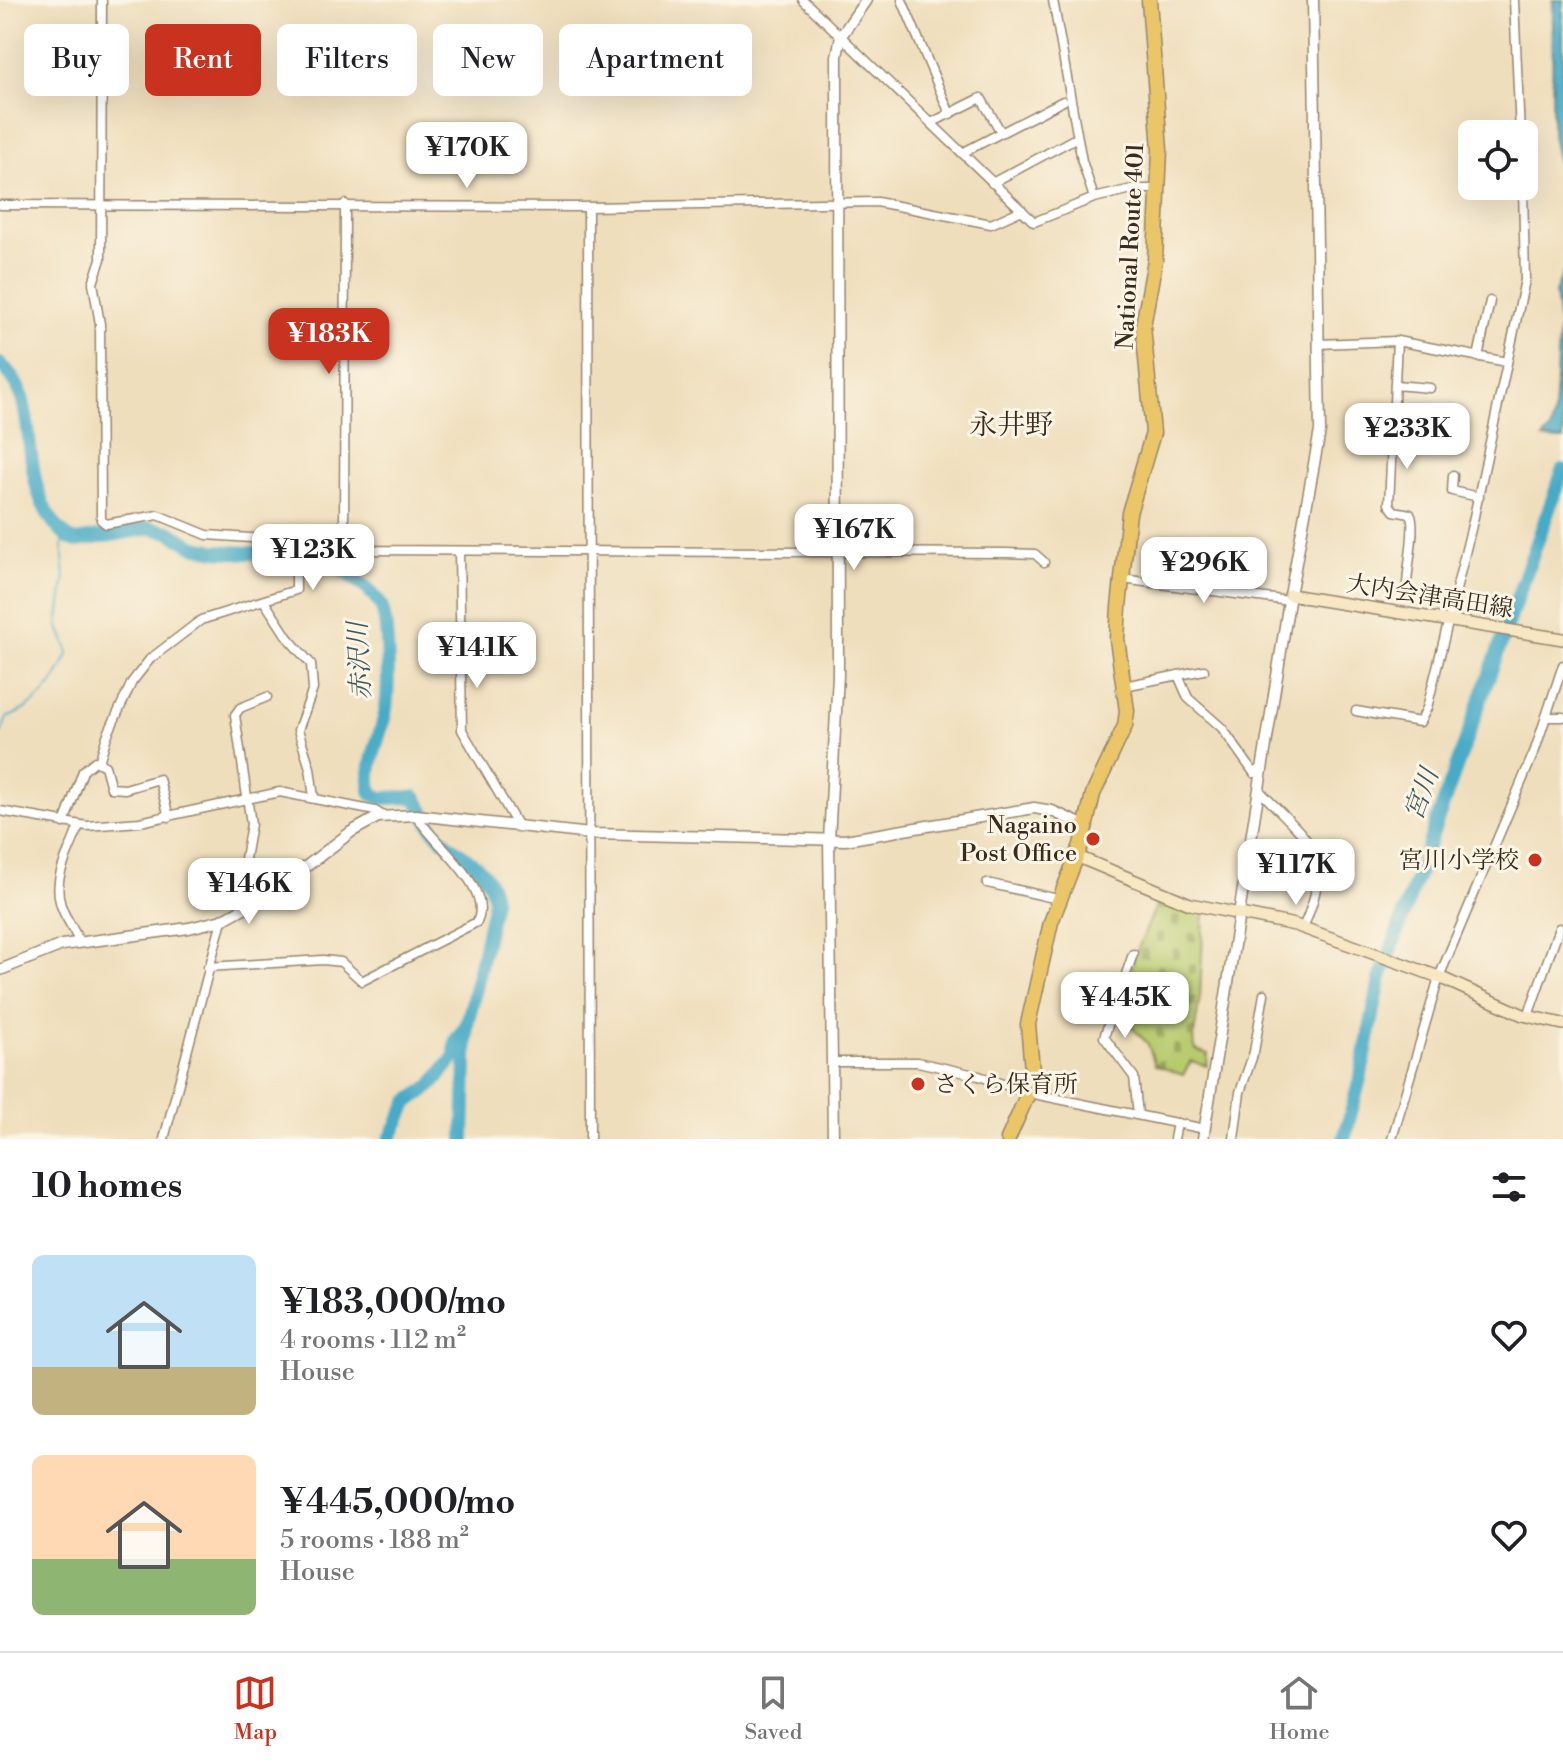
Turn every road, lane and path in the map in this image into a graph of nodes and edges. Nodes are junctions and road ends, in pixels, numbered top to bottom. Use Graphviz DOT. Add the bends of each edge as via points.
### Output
graph roads {
  1 [pos="102,0"];
  2 [pos="803,0"];
  3 [pos="866,0"];
  4 [pos="902,0"];
  5 [pos="1053,0"];
  6 [pos="1149,0"];
  7 [pos="1313,0"];
  8 [pos="1514,0"];
  9 [pos="841,36"];
  10 [pos="1063,101"];
  11 [pos="950,114"];
  12 [pos="1519,120"];
  13 [pos="931,123"];
  14 [pos="1001,132"];
  15 [pos="1072,140"];
  16 [pos="962,153"];
  17 [pos="992,183"];
  18 [pos="1160,189"];
  19 [pos="1094,198"];
  20 [pos="1523,200"];
  21 [pos="101,204"];
  22 [pos="345,204"];
  23 [pos="836,204"];
  24 [pos="0,205"];
  25 [pos="588,207"];
  26 [pos="1022,210"];
  27 [pos="1490,301"];
  28 [pos="1397,341"];
  29 [pos="1318,344"];
  30 [pos="1478,357"];
  31 [pos="1507,362"];
  32 [pos="1395,385"];
  33 [pos="1430,388"];
  34 [pos="1393,428"];
  35 [pos="1420,429"];
  36 [pos="1453,475"];
  37 [pos="1479,497"];
  38 [pos="296,541"];
  39 [pos="344,548"];
  40 [pos="459,551"];
  41 [pos="591,553"];
  42 [pos="837,553"];
  43 [pos="1044,562"];
  44 [pos="1122,579"];
  45 [pos="1407,586"];
  46 [pos="1290,598"];
  47 [pos="264,601"];
  48 [pos="1451,623"];
  49 [pos="1563,639"];
  50 [pos="1562,669"];
  51 [pos="1204,670"];
  52 [pos="1178,675"];
  53 [pos="1124,686"];
  54 [pos="267,697"];
  55 [pos="1356,711"];
  56 [pos="1546,717"];
  57 [pos="1563,717"];
  58 [pos="99,762"];
  59 [pos="1262,768"];
  60 [pos="1259,790"];
  61 [pos="314,798"];
  62 [pos="248,801"];
  63 [pos="0,811"];
  64 [pos="416,815"];
  65 [pos="383,816"];
  66 [pos="169,817"];
  67 [pos="64,823"];
  68 [pos="516,823"];
  69 [pos="79,825"];
  70 [pos="1085,826"];
  71 [pos="591,834"];
  72 [pos="829,840"];
  73 [pos="1076,856"];
  74 [pos="987,883"];
  75 [pos="1058,899"];
  76 [pos="259,901"];
  77 [pos="1239,913"];
  78 [pos="222,920"];
  79 [pos="1303,928"];
  80 [pos="1559,928"];
  81 [pos="79,942"];
  82 [pos="1133,954"];
  83 [pos="208,967"];
  84 [pos="0,970"];
  85 [pos="1439,977"];
  86 [pos="1264,994"];
  87 [pos="1528,1016"];
  88 [pos="1563,1024"];
  89 [pos="834,1062"];
  90 [pos="1029,1093"];
  91 [pos="1138,1115"];
  92 [pos="1177,1123"];
  93 [pos="1204,1134"];
  94 [pos="164,1139"];
  95 [pos="590,1139"];
  96 [pos="833,1139"];
  97 [pos="1008,1139"];
  98 [pos="1174,1139"];
  99 [pos="1234,1139"];
  100 [pos="1392,1139"];
  1 -- 21 [label="street"];
  2 -- 9 [label="street"];
  3 -- 9 [label="street"];
  4 -- 11 [label="street"];
  5 -- 19 [label="street" via="1082,161"];
  6 -- 18 [label="highway, National Route 401"];
  7 -- 29 [label="street"];
  8 -- 12 [label="street"];
  9 -- 13 [label="street"];
  9 -- 23 [label="street"];
  10 -- 14 [label="street"];
  11 -- 13 [label="street"];
  11 -- 14 [label="street" via="981,98"];
  13 -- 16 [label="street"];
  14 -- 16 [label="street"];
  15 -- 17 [label="street"];
  16 -- 17 [label="street"];
  17 -- 26 [label="street"];
  18 -- 19 [label="street"];
  18 -- 44 [label="highway, National Route 401" via="1154,274 1143,326 1153,433 1129,513"];
  19 -- 26 [label="street" via="1042,221 1034,222"];
  20 -- 31 [label="street" via="1525,280"];
  21 -- 22 [label="street"];
  21 -- 24 [label="street"];
  21 -- 38 [label="street" via="101,266 93,283 100,324 101,520 106,524 158,515 207,535"];
  22 -- 25 [label="street"];
  22 -- 39 [label="street"];
  23 -- 25 [label="street"];
  23 -- 26 [label="street" via="902,205 991,224"];
  23 -- 42 [label="street"];
  25 -- 41 [label="street"];
  27 -- 30 [label="street"];
  28 -- 29 [label="street"];
  28 -- 30 [label="street"];
  28 -- 32 [label="street"];
  29 -- 46 [label="street" via="1320,431"];
  30 -- 31 [label="street"];
  31 -- 37 [label="street"];
  32 -- 33 [label="street"];
  32 -- 34 [label="street"];
  34 -- 35 [label="street"];
  34 -- 45 [label="street" via="1389,504 1394,511 1410,514 1414,522"];
  36 -- 37 [label="street" via="1452,491"];
  37 -- 48 [label="street"];
  38 -- 39 [label="street"];
  38 -- 47 [label="street" via="296,590"];
  39 -- 40 [label="street"];
  40 -- 41 [label="street"];
  40 -- 68 [label="street" via="462,730"];
  41 -- 42 [label="street"];
  41 -- 71 [label="street"];
  42 -- 43 [label="street" via="1035,554"];
  42 -- 72 [label="street" via="838,675"];
  44 -- 46 [label="street"];
  44 -- 53 [label="highway, National Route 401" via="1117,639"];
  46 -- 48 [label="main road, 大内会津高田線"];
  46 -- 59 [label="street"];
  47 -- 58 [label="street" via="201,620 150,659 132,682"];
  47 -- 61 [label="street" via="311,664 313,689 298,730"];
  48 -- 49 [label="main road, 大内会津高田線"];
  48 -- 55 [label="street" via="1420,722"];
  50 -- 56 [label="street"];
  51 -- 52 [label="street"];
  52 -- 53 [label="street"];
  52 -- 59 [label="street" via="1188,698 1222,728 1254,773"];
  53 -- 70 [label="highway, National Route 401" via="1125,726 1102,772"];
  54 -- 62 [label="street" via="235,715"];
  56 -- 57 [label="street"];
  56 -- 85 [label="street"];
  58 -- 66 [label="street" via="111,788 159,779"];
  58 -- 67 [label="street" via="83,771"];
  59 -- 60 [label="street"];
  60 -- 77 [label="street"];
  60 -- 79 [label="street" via="1309,842 1317,860 1319,883"];
  61 -- 62 [label="street" via="280,792"];
  61 -- 65 [label="street"];
  62 -- 66 [label="street"];
  62 -- 76 [label="street" via="251,824 242,876"];
  63 -- 67 [label="street"];
  64 -- 65 [label="street"];
  64 -- 68 [label="street"];
  64 -- 83 [label="street" via="479,895 482,912 477,922 362,981 341,962 323,960"];
  65 -- 76 [label="street" via="365,822"];
  66 -- 69 [label="street"];
  67 -- 69 [label="street"];
  68 -- 71 [label="street"];
  69 -- 81 [label="street" via="57,887"];
  70 -- 72 [label="street" via="1034,808"];
  70 -- 73 [label="highway, National Route 401"];
  71 -- 72 [label="street"];
  71 -- 95 [label="street"];
  72 -- 89 [label="street"];
  73 -- 75 [label="highway, National Route 401"];
  73 -- 77 [label="main road" via="1190,904"];
  74 -- 75 [label="street"];
  75 -- 90 [label="highway, National Route 401" via="1031,1003 1028,1032 1034,1076"];
  76 -- 78 [label="street"];
  77 -- 79 [label="main road"];
  77 -- 93 [label="street"];
  78 -- 81 [label="street"];
  78 -- 83 [label="street"];
  79 -- 85 [label="main road"];
  80 -- 87 [label="street"];
  81 -- 84 [label="street"];
  82 -- 91 [label="street" via="1104,1037 1134,1077"];
  83 -- 94 [label="street"];
  85 -- 87 [label="main road"];
  85 -- 100 [label="street"];
  86 -- 99 [label="street"];
  87 -- 88 [label="main road"];
  89 -- 90 [label="street" via="910,1061"];
  89 -- 96 [label="street"];
  90 -- 91 [label="street"];
  90 -- 97 [label="highway, National Route 401"];
  91 -- 92 [label="street"];
  92 -- 93 [label="street"];
  92 -- 98 [label="street"];
}
